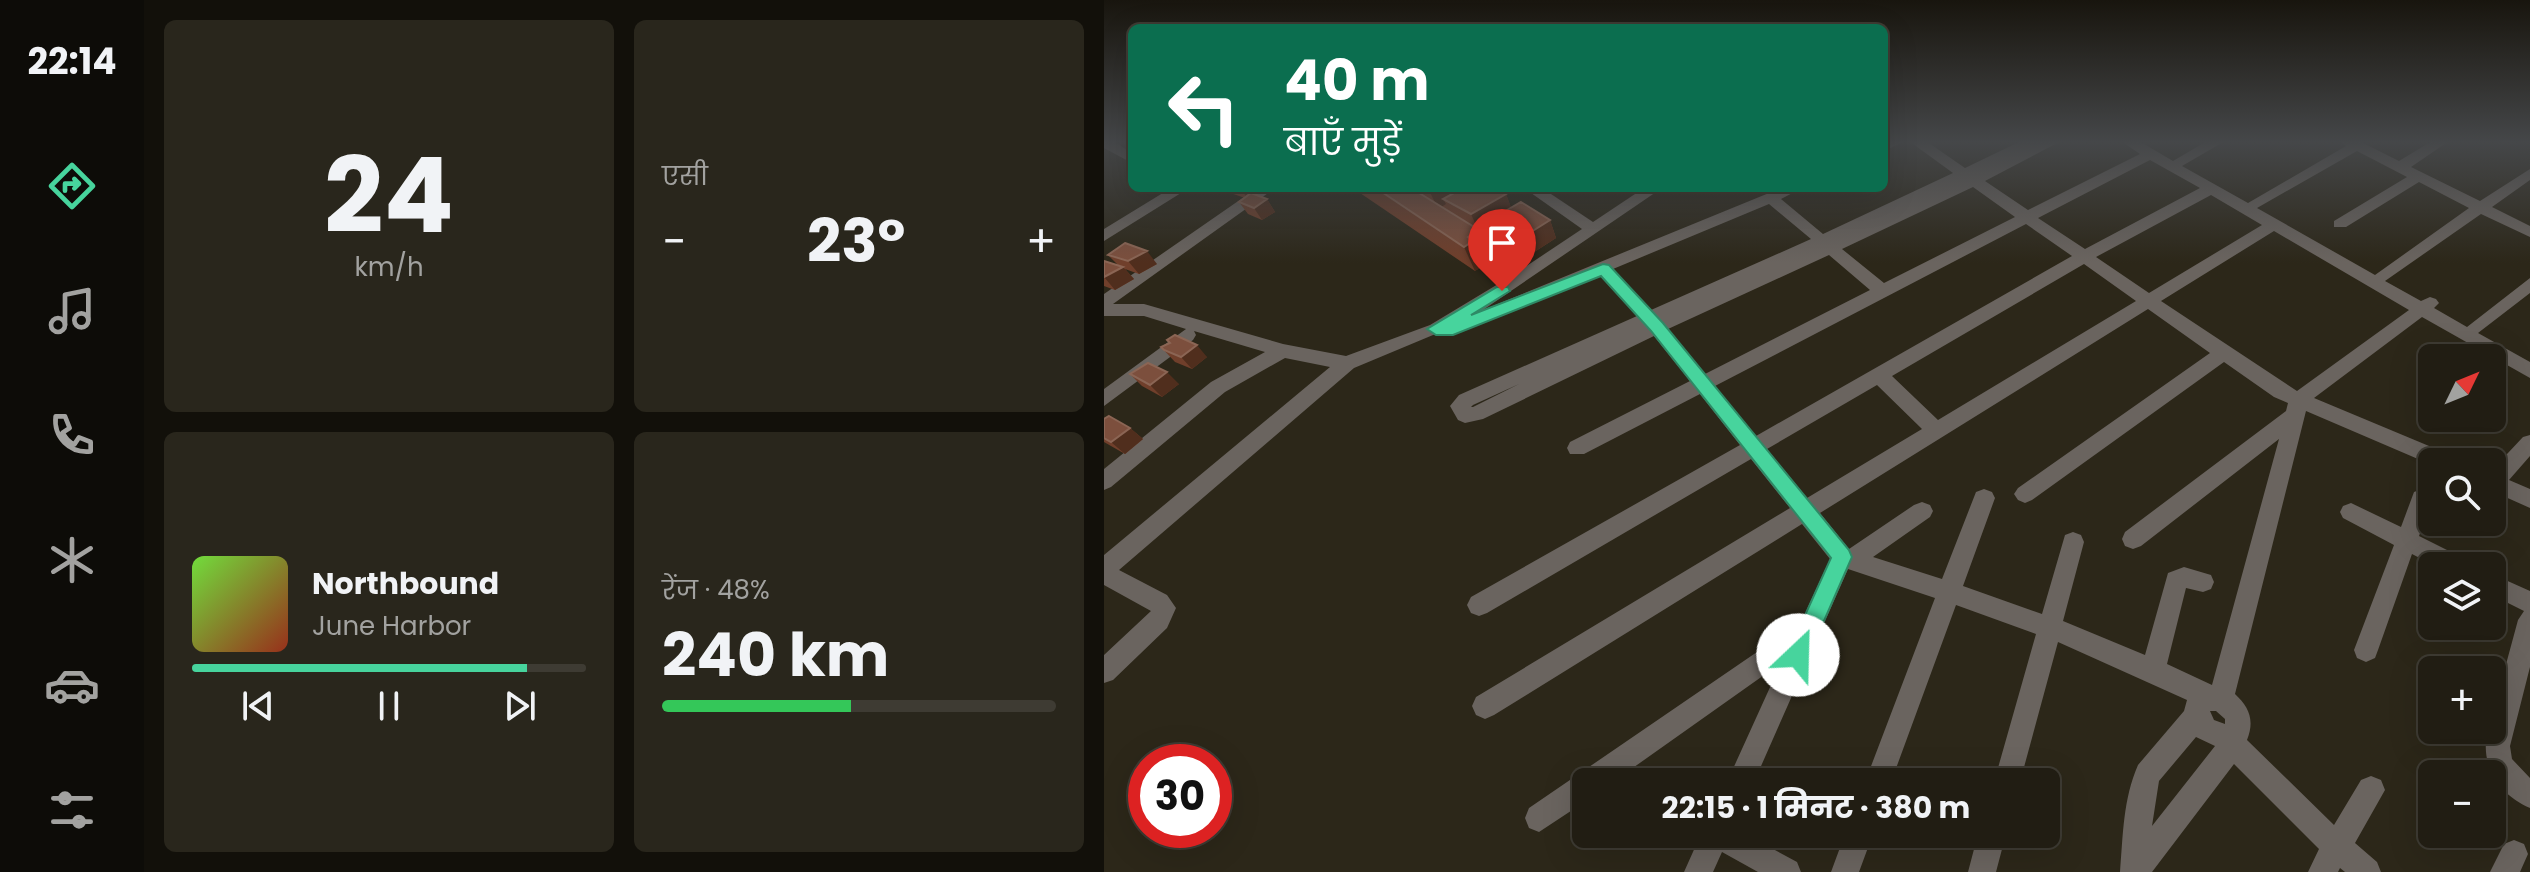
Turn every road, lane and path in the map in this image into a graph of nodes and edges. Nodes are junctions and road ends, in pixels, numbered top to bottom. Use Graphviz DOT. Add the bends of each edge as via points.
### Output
graph roads {
  1 [pos="1963,182"];
  2 [pos="1973,182"];
  3 [pos="2090,182"];
  4 [pos="2199,182"];
  5 [pos="2215,182"];
  6 [pos="2291,182"];
  7 [pos="2409,182"];
  8 [pos="2427,182"];
  9 [pos="2518,182"];
  10 [pos="2210,189"];
  11 [pos="1174,192"];
  12 [pos="1261,192"];
  13 [pos="1545,192"];
  14 [pos="1648,192"];
  15 [pos="1785,192"];
  16 [pos="1771,198"];
  17 [pos="2255,204"];
  18 [pos="2481,208"];
  19 [pos="2026,219"];
  20 [pos="2340,224"];
  21 [pos="2273,225"];
  22 [pos="1449,227"];
  23 [pos="1593,229"];
  24 [pos="2530,232"];
  25 [pos="1104,236"];
  26 [pos="1827,244"];
  27 [pos="2082,258"];
  28 [pos="1603,269"];
  29 [pos="1525,275"];
  30 [pos="2382,276"];
  31 [pos="2530,284"];
  32 [pos="1881,290"];
  33 [pos="2147,301"];
  34 [pos="1104,302"];
  35 [pos="2426,306"];
  36 [pos="1104,310"];
  37 [pos="1653,322"];
  38 [pos="1196,328"];
  39 [pos="2475,328"];
  40 [pos="1436,329"];
  41 [pos="1283,351"];
  42 [pos="2223,353"];
  43 [pos="2530,359"];
  44 [pos="1347,363"];
  45 [pos="2530,371"];
  46 [pos="1879,375"];
  47 [pos="1703,384"];
  48 [pos="1104,399"];
  49 [pos="2297,407"];
  50 [pos="1936,430"];
  51 [pos="2530,443"];
  52 [pos="1577,448"];
  53 [pos="1757,448"];
  54 [pos="2418,452"];
  55 [pos="2506,468"];
  56 [pos="1104,481"];
  57 [pos="2506,489"];
  58 [pos="2025,494"];
  59 [pos="1984,498"];
  60 [pos="2530,499"];
  61 [pos="2418,508"];
  62 [pos="1806,509"];
  63 [pos="1922,511"];
  64 [pos="2351,512"];
  65 [pos="2133,539"];
  66 [pos="2405,540"];
  67 [pos="2073,542"];
  68 [pos="2429,552"];
  69 [pos="1847,558"];
  70 [pos="1104,571"];
  71 [pos="2203,582"];
  72 [pos="2506,591"];
  73 [pos="1948,594"];
  74 [pos="2530,603"];
  75 [pos="1479,605"];
  76 [pos="2530,620"];
  77 [pos="1810,629"];
  78 [pos="2049,629"];
  79 [pos="2366,650"];
  80 [pos="2154,669"];
  81 [pos="1104,671"];
  82 [pos="2209,704"];
  83 [pos="1485,706"];
  84 [pos="2229,742"];
  85 [pos="1610,768"];
  86 [pos="1746,768"];
  87 [pos="1883,768"];
  88 [pos="2011,768"];
  89 [pos="2371,790"];
  90 [pos="1572,794"];
  91 [pos="2530,794"];
  92 [pos="1539,818"];
  93 [pos="2337,847"];
  94 [pos="1709,848"];
  95 [pos="1742,848"];
  96 [pos="1854,848"];
  97 [pos="1988,848"];
  98 [pos="1698,872"];
  99 [pos="1787,872"];
  100 [pos="1845,872"];
  101 [pos="1982,872"];
  102 [pos="2322,872"];
  103 [pos="2367,872"];
  1 -- 26 [label="street"];
  2 -- 19 [label="street"];
  3 -- 19 [label="street"];
  4 -- 10 [label="street"];
  5 -- 17 [label="street"];
  6 -- 17 [label="street"];
  7 -- 20 [label="street"];
  8 -- 18 [label="street"];
  9 -- 18 [label="street"];
  10 -- 21 [label="street"];
  10 -- 27 [label="street"];
  11 -- 25 [label="street"];
  12 -- 34 [label="street"];
  13 -- 23 [label="street"];
  14 -- 23 [label="street"];
  15 -- 16 [label="street"];
  16 -- 26 [label="street"];
  16 -- 28 [label="street"];
  17 -- 30 [label="street"];
  18 -- 24 [label="street"];
  18 -- 30 [label="street"];
  19 -- 27 [label="street"];
  19 -- 32 [label="street"];
  21 -- 33 [label="street"];
  21 -- 35 [label="street"];
  22 -- 29 [label="street"];
  23 -- 29 [label="street"];
  26 -- 32 [label="street"];
  26 -- 37 [label="street"];
  27 -- 33 [label="street"];
  27 -- 46 [label="street"];
  28 -- 37 [label="street"];
  28 -- 40 [label="street" via="1448,331"];
  29 -- 40 [label="street"];
  30 -- 35 [label="street"];
  31 -- 39 [label="street"];
  32 -- 47 [label="street"];
  33 -- 42 [label="street"];
  33 -- 50 [label="street"];
  35 -- 39 [label="street"];
  35 -- 45 [label="street"];
  35 -- 49 [label="street"];
  36 -- 38 [label="street" via="1144,310"];
  37 -- 37 [label="street" via="1476,414 1468,416 1462,410 1466,400"];
  37 -- 47 [label="street"];
  38 -- 41 [label="street"];
  38 -- 48 [label="street"];
  39 -- 43 [label="street"];
  40 -- 44 [label="street"];
  41 -- 44 [label="street"];
  41 -- 56 [label="street" via="1218,387"];
  42 -- 49 [label="street"];
  42 -- 58 [label="street"];
  44 -- 70 [label="street"];
  46 -- 50 [label="street"];
  46 -- 53 [label="street"];
  47 -- 52 [label="street"];
  47 -- 53 [label="street"];
  49 -- 54 [label="street"];
  49 -- 65 [label="street"];
  49 -- 82 [label="street"];
  50 -- 62 [label="street"];
  51 -- 55 [label="street"];
  53 -- 62 [label="street"];
  53 -- 75 [label="street"];
  57 -- 60 [label="street"];
  59 -- 73 [label="street"];
  61 -- 66 [label="street"];
  62 -- 69 [label="street"];
  62 -- 83 [label="street"];
  63 -- 69 [label="street"];
  64 -- 66 [label="street"];
  66 -- 68 [label="street"];
  66 -- 79 [label="street"];
  67 -- 78 [label="street"];
  69 -- 73 [label="street"];
  69 -- 77 [label="street"];
  70 -- 81 [label="street" via="1164,608 1159,620"];
  71 -- 80 [label="street" via="2176,580"];
  72 -- 74 [label="street"];
  73 -- 78 [label="street"];
  73 -- 87 [label="street"];
  76 -- 91 [label="street" via="2497,746 2508,777"];
  77 -- 85 [label="street"];
  77 -- 86 [label="street"];
  78 -- 80 [label="street"];
  78 -- 88 [label="street"];
  80 -- 82 [label="street"];
  82 -- 84 [label="street" via="2234,708 2240,721"];
  82 -- 84 [label="street" via="2147,774 2134,872"];
  84 -- 93 [label="street"];
  89 -- 93 [label="street"];
  90 -- 92 [label="street"];
  93 -- 102 [label="street"];
  93 -- 103 [label="street"];
  94 -- 98 [label="street"];
  95 -- 99 [label="street"];
  96 -- 100 [label="street"];
  97 -- 101 [label="street"];
}
